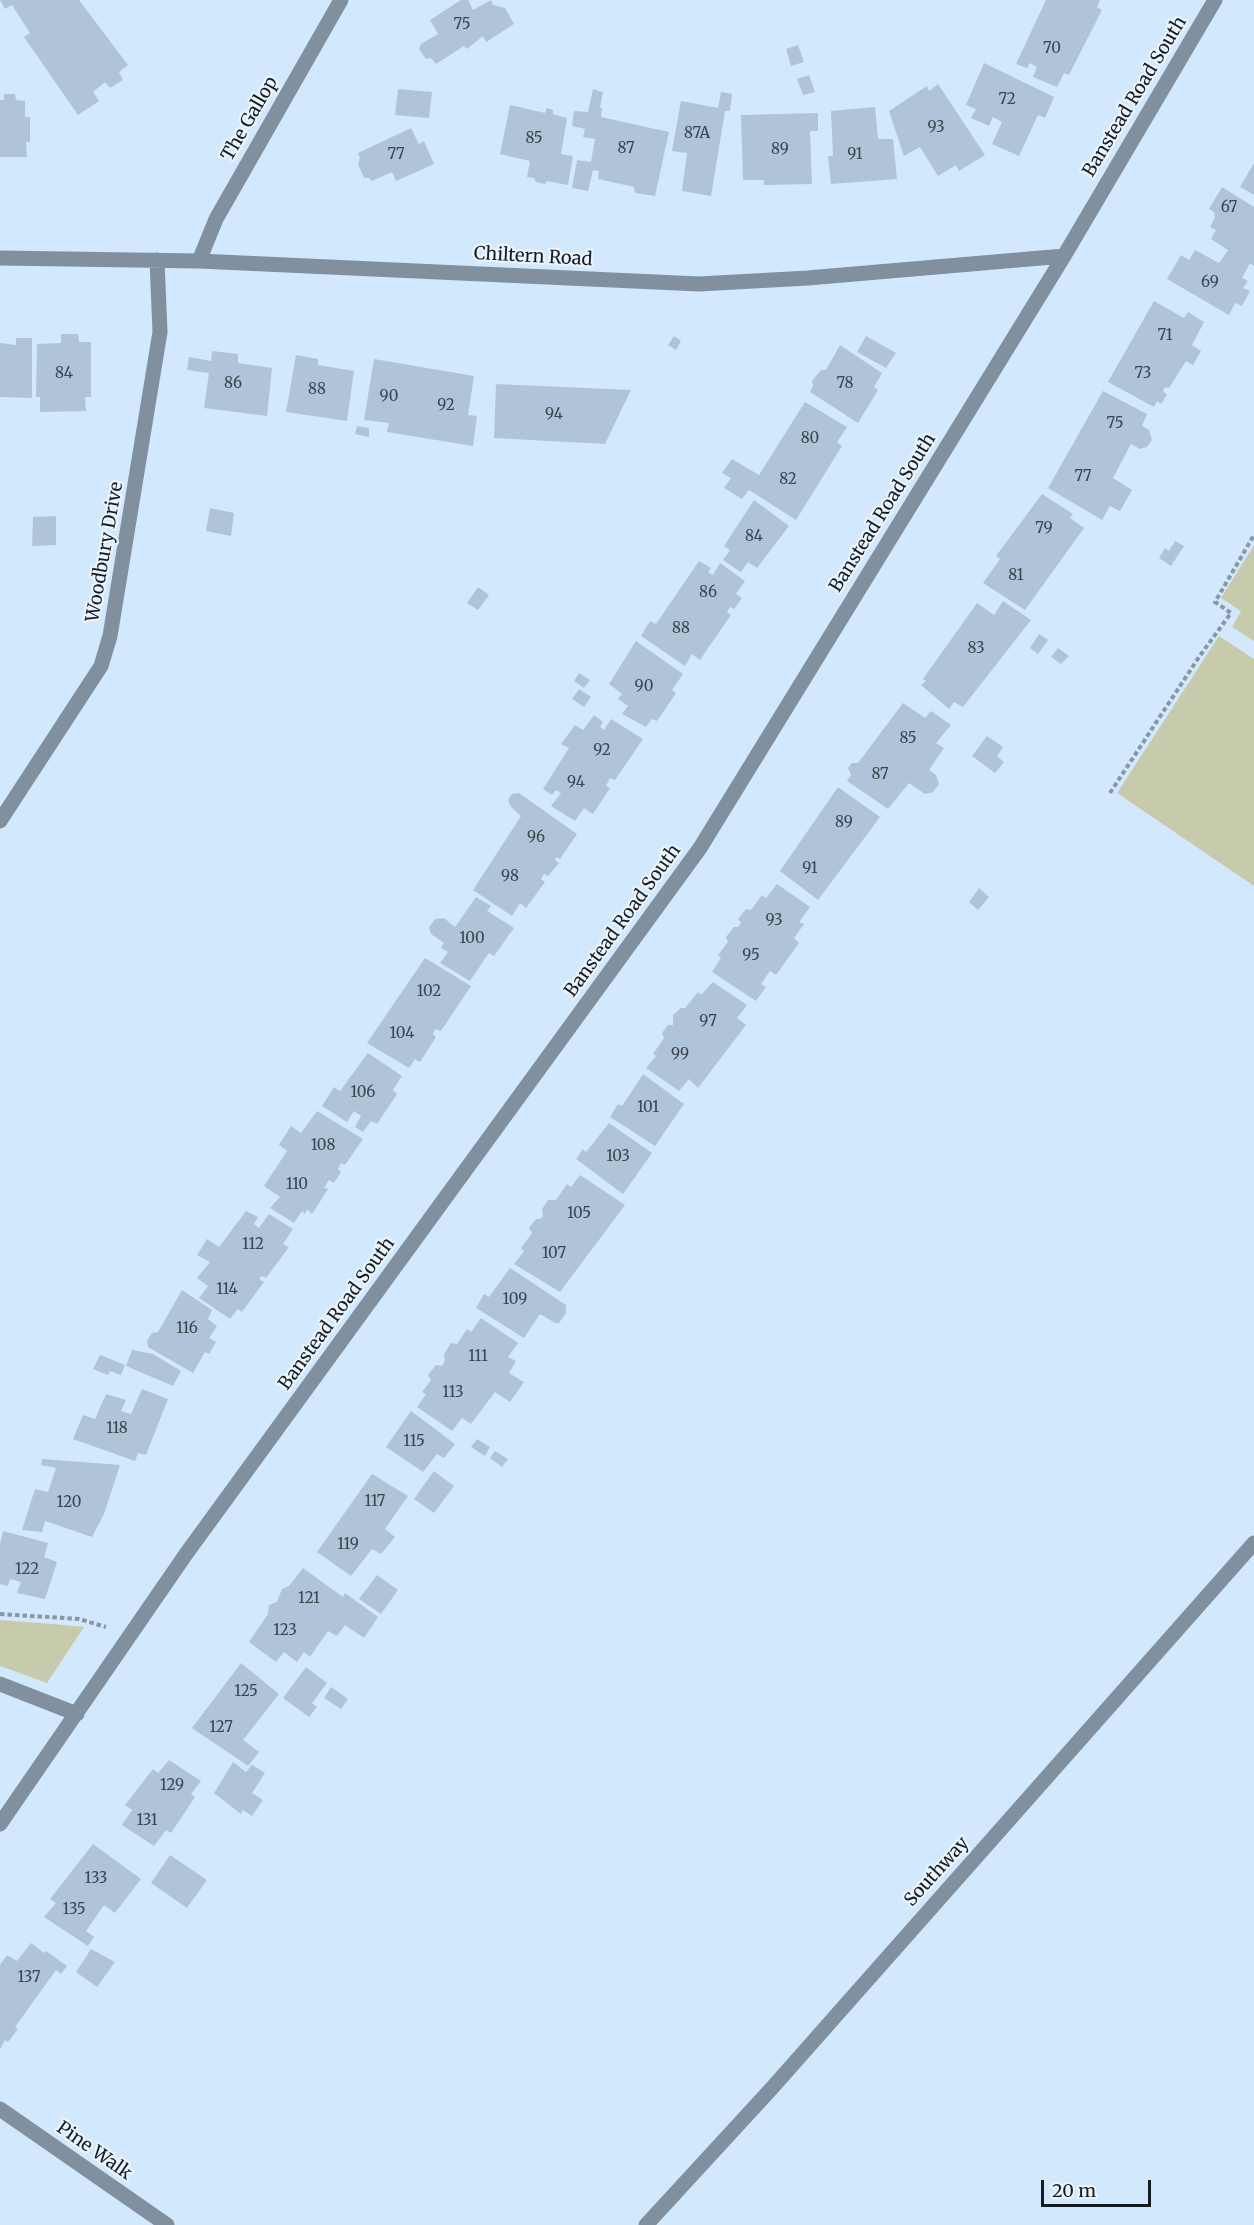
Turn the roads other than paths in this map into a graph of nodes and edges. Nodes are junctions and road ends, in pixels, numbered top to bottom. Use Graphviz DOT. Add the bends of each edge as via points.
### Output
graph roads {
  1 [pos="341,0"];
  2 [pos="1215,0"];
  3 [pos="1064,256"];
  4 [pos="0,258"];
  5 [pos="157,260"];
  6 [pos="199,261"];
  7 [pos="0,821"];
  8 [pos="1254,1543"];
  9 [pos="0,1684"];
  10 [pos="76,1714"];
  11 [pos="0,1824"];
  12 [pos="0,2109"];
  13 [pos="166,2225"];
  14 [pos="646,2225"];
  1 -- 6 [label="street, The Gallop" via="216,219"];
  2 -- 3 [label="street, Banstead Road South"];
  3 -- 6 [label="street, Chiltern Road" via="699,284"];
  3 -- 10 [label="street, Banstead Road South" via="700,848 193,1545"];
  4 -- 5 [label="street, Chiltern Road"];
  5 -- 6 [label="street, Chiltern Road"];
  5 -- 7 [label="street, Woodbury Drive" via="160,332 110,636 101,666"];
  8 -- 14 [label="street, Southway"];
  9 -- 10 [label="street"];
  10 -- 11 [label="street, Banstead Road South"];
  12 -- 13 [label="street, Pine Walk"];
}
